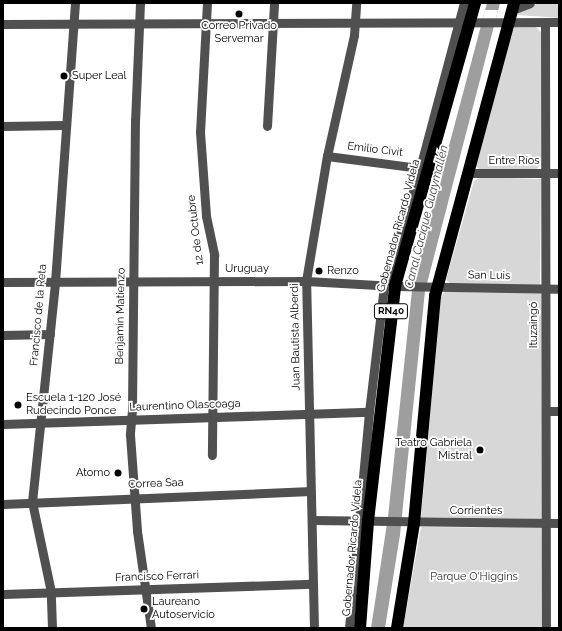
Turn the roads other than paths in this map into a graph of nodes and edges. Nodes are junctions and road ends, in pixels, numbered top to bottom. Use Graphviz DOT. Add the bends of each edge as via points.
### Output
graph roads {
  1 [pos="75,3"];
  2 [pos="140,3"];
  3 [pos="207,3"];
  4 [pos="274,3"];
  5 [pos="356,3"];
  6 [pos="464,3"];
  7 [pos="475,3"];
  8 [pos="530,3"];
  9 [pos="513,6"];
  10 [pos="479,22"];
  11 [pos="509,22"];
  12 [pos="545,22"];
  13 [pos="559,22"];
  14 [pos="355,23"];
  15 [pos="3,24"];
  16 [pos="73,24"];
  17 [pos="138,24"];
  18 [pos="206,24"];
  19 [pos="272,24"];
  20 [pos="65,125"];
  21 [pos="3,126"];
  22 [pos="266,126"];
  23 [pos="327,156"];
  24 [pos="420,168"];
  25 [pos="469,173"];
  26 [pos="544,173"];
  27 [pos="559,173"];
  28 [pos="213,281"];
  29 [pos="306,281"];
  30 [pos="3,282"];
  31 [pos="54,282"];
  32 [pos="134,282"];
  33 [pos="390,286"];
  34 [pos="423,287"];
  35 [pos="546,289"];
  36 [pos="559,289"];
  37 [pos="50,334"];
  38 [pos="3,335"];
  39 [pos="546,411"];
  40 [pos="559,411"];
  41 [pos="369,412"];
  42 [pos="309,413"];
  43 [pos="212,417"];
  44 [pos="131,420"];
  45 [pos="3,424"];
  46 [pos="40,424"];
  47 [pos="212,455"];
  48 [pos="311,491"];
  49 [pos="133,497"];
  50 [pos="32,502"];
  51 [pos="3,504"];
  52 [pos="312,520"];
  53 [pos="363,521"];
  54 [pos="414,523"];
  55 [pos="546,523"];
  56 [pos="559,523"];
  57 [pos="312,584"];
  58 [pos="145,589"];
  59 [pos="51,592"];
  60 [pos="3,594"];
  61 [pos="52,628"];
  62 [pos="151,628"];
  63 [pos="314,628"];
  64 [pos="349,628"];
  65 [pos="360,628"];
  66 [pos="397,628"];
  67 [pos="546,628"];
  1 -- 16 [label="street, Francisco de la Reta"];
  2 -- 17 [label="street, Benjamín Matienzo"];
  3 -- 18 [label="street, 12 de Octubre"];
  4 -- 19 [label="street"];
  5 -- 14 [label="street, Juan Bautista Alberdi"];
  6 -- 10 [label="street"];
  7 -- 10 [label="highway, Gobernador Ricardo Videla / RN40"];
  8 -- 9 [label="street"];
  9 -- 11 [label="highway"];
  10 -- 11 [label="street"];
  10 -- 14 [label="street"];
  10 -- 24 [label="street"];
  10 -- 33 [label="highway, Gobernador Ricardo Videla / RN40"];
  11 -- 12 [label="street"];
  11 -- 25 [label="highway"];
  12 -- 13 [label="street"];
  12 -- 26 [label="street, Ituzaingó"];
  14 -- 19 [label="street"];
  14 -- 23 [label="street, Juan Bautista Alberdi"];
  15 -- 16 [label="street"];
  16 -- 17 [label="street"];
  16 -- 20 [label="street, Francisco de la Reta"];
  17 -- 18 [label="street"];
  17 -- 32 [label="street, Benjamín Matienzo" via="134,120"];
  18 -- 19 [label="street"];
  18 -- 28 [label="street, 12 de Octubre" via="200,132 206,216 214,255"];
  19 -- 22 [label="street"];
  20 -- 21 [label="street"];
  20 -- 31 [label="street, Francisco de la Reta"];
  23 -- 24 [label="street, Emilio Civit"];
  23 -- 29 [label="street, Juan Bautista Alberdi"];
  24 -- 33 [label="street"];
  25 -- 26 [label="street, Entre Ríos"];
  25 -- 34 [label="highway"];
  26 -- 27 [label="street, Entre Ríos"];
  26 -- 35 [label="street, Ituzaingó"];
  28 -- 29 [label="street, Uruguay"];
  28 -- 32 [label="street, Uruguay"];
  28 -- 43 [label="street, 12 de Octubre"];
  29 -- 33 [label="street, Uruguay"];
  29 -- 42 [label="street, Juan Bautista Alberdi"];
  30 -- 31 [label="street, Uruguay"];
  31 -- 32 [label="street, Uruguay"];
  31 -- 37 [label="street, Francisco de la Reta"];
  32 -- 44 [label="street, Benjamín Matienzo"];
  33 -- 34 [label="street, Uruguay"];
  33 -- 41 [label="street"];
  33 -- 53 [label="highway, Gobernador Ricardo Videla / RN40"];
  34 -- 35 [label="street, San Luis"];
  34 -- 54 [label="highway"];
  35 -- 36 [label="street, San Luis"];
  35 -- 39 [label="street, Ituzaingó"];
  37 -- 38 [label="street"];
  37 -- 46 [label="street, Francisco de la Reta"];
  39 -- 40 [label="street"];
  39 -- 55 [label="street, Ituzaingó"];
  41 -- 42 [label="street, Laurentino Olascoaga"];
  41 -- 53 [label="street"];
  42 -- 43 [label="street, Laurentino Olascoaga"];
  42 -- 48 [label="street, Juan Bautista Alberdi"];
  43 -- 44 [label="street, Laurentino Olascoaga"];
  43 -- 47 [label="street, 12 de Octubre"];
  44 -- 46 [label="street, Laurentino Olascoaga"];
  44 -- 49 [label="street, Benjamín Matienzo"];
  45 -- 46 [label="street, Laurentino Olascoaga"];
  46 -- 50 [label="street, Francisco de la Reta"];
  48 -- 49 [label="street, Correa Saa"];
  48 -- 52 [label="street, Juan Bautista Alberdi"];
  49 -- 50 [label="street, Correa Saa"];
  49 -- 58 [label="street, Benjamín Matienzo"];
  50 -- 51 [label="street, Correa Saa"];
  50 -- 59 [label="street, Francisco de la Reta"];
  52 -- 53 [label="street"];
  52 -- 57 [label="street, Juan Bautista Alberdi"];
  53 -- 54 [label="street, Corrientes"];
  53 -- 64 [label="street"];
  53 -- 65 [label="highway, Gobernador Ricardo Videla / RN40"];
  54 -- 55 [label="street, Corrientes"];
  54 -- 66 [label="highway"];
  55 -- 56 [label="street, Corrientes"];
  55 -- 67 [label="street, Ituzaingó"];
  57 -- 58 [label="street, Francisco Ferrari"];
  57 -- 63 [label="street, Juan Bautista Alberdi"];
  58 -- 59 [label="street, Francisco Ferrari"];
  58 -- 62 [label="street, Benjamín Matienzo"];
  59 -- 60 [label="street, Francisco Ferrari"];
  59 -- 61 [label="street, Francisco de la Reta"];
}
